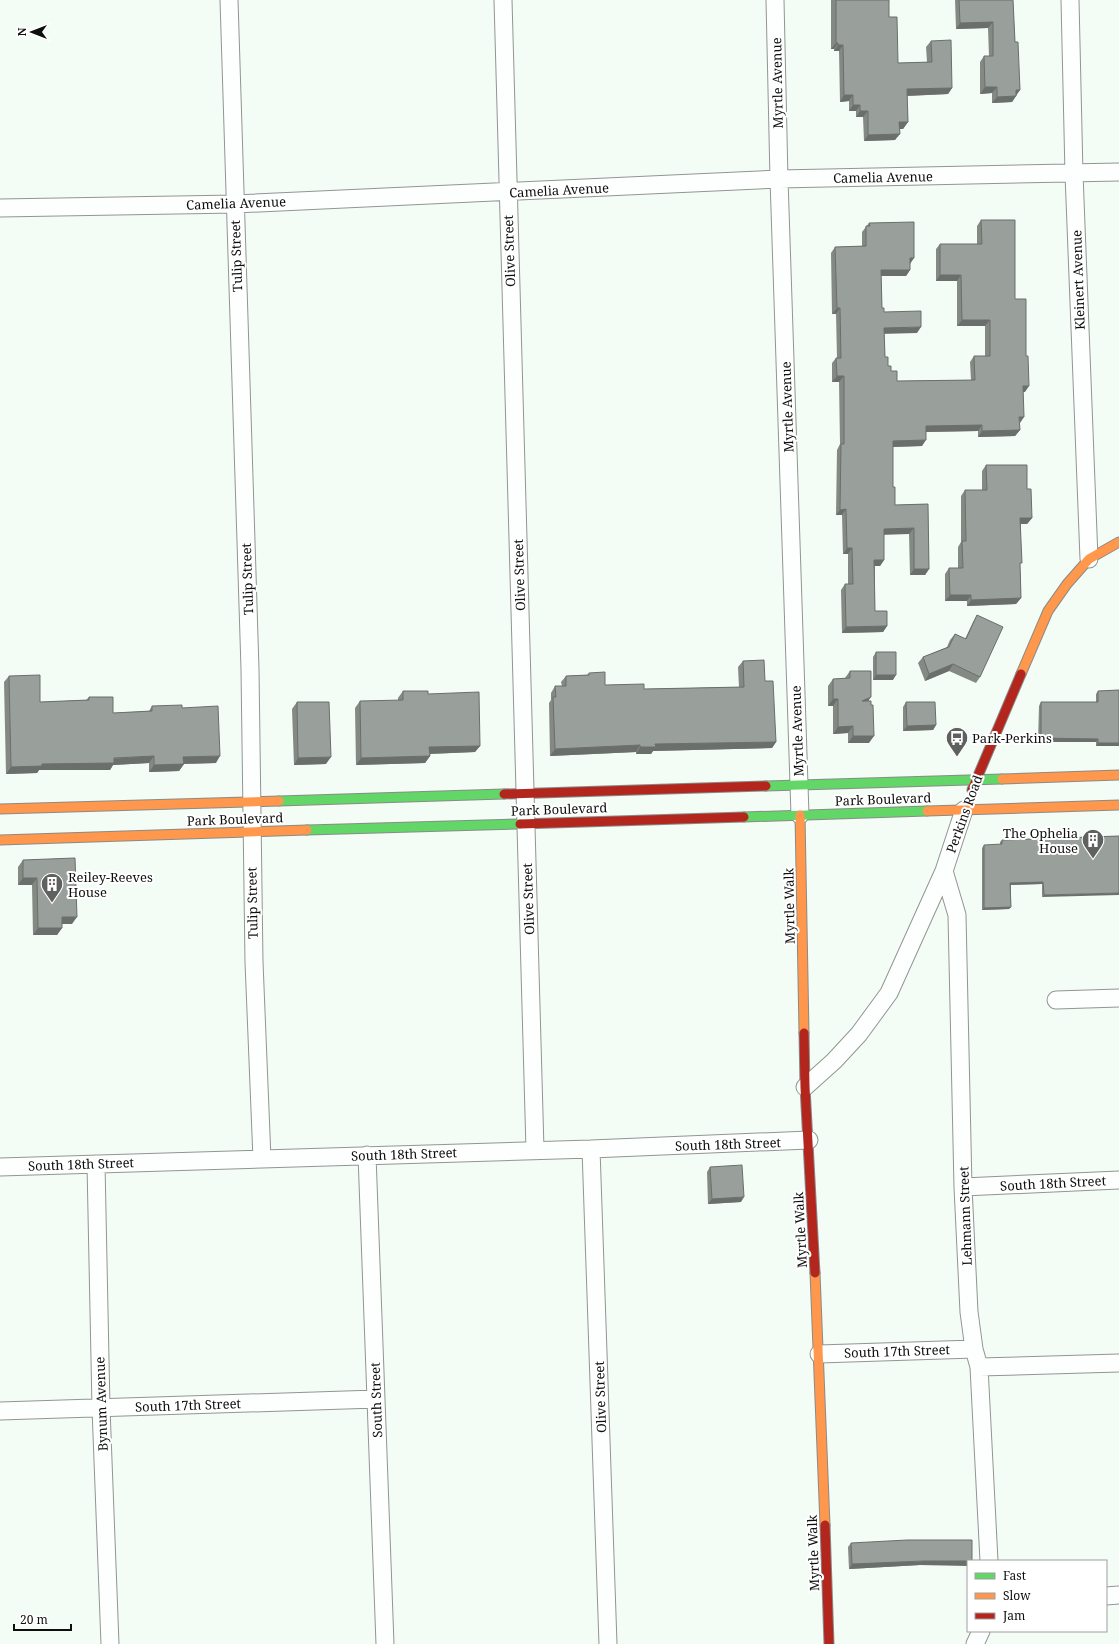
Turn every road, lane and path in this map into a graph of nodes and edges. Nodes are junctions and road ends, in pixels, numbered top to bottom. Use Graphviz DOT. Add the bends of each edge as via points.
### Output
graph roads {
  1 [pos="229,0"];
  2 [pos="503,0"];
  3 [pos="775,0"];
  4 [pos="1070,0"];
  5 [pos="1119,172"];
  6 [pos="1074,174"];
  7 [pos="779,179"];
  8 [pos="508,192"];
  9 [pos="235,204"];
  10 [pos="0,208"];
  11 [pos="1119,542"];
  12 [pos="1089,560"];
  13 [pos="1119,775"];
  14 [pos="977,779"];
  15 [pos="799,784"];
  16 [pos="525,793"];
  17 [pos="251,801"];
  18 [pos="1119,805"];
  19 [pos="0,809"];
  20 [pos="964,810"];
  21 [pos="800,814"];
  22 [pos="526,823"];
  23 [pos="251,832"];
  24 [pos="0,840"];
  25 [pos="944,871"];
  26 [pos="1119,998"];
  27 [pos="1056,1000"];
  28 [pos="805,1087"];
  29 [pos="809,1140"];
  30 [pos="591,1149"];
  31 [pos="535,1150"];
  32 [pos="367,1155"];
  33 [pos="262,1159"];
  34 [pos="96,1164"];
  35 [pos="0,1167"];
  36 [pos="1119,1180"];
  37 [pos="963,1187"];
  38 [pos="974,1349"];
  39 [pos="819,1354"];
  40 [pos="1119,1363"];
  41 [pos="979,1367"];
  42 [pos="376,1399"];
  43 [pos="101,1408"];
  44 [pos="0,1411"];
  45 [pos="990,1560"];
  46 [pos="1119,1595"];
  47 [pos="1107,1596"];
  48 [pos="981,1632"];
  49 [pos="110,1644"];
  50 [pos="385,1644"];
  51 [pos="608,1644"];
  52 [pos="817,1644"];
  53 [pos="829,1644"];
  54 [pos="975,1644"];
  1 -- 9 [label="street, Tulip Street"];
  2 -- 8 [label="street, Olive Street"];
  3 -- 7 [label="street, Myrtle Avenue"];
  4 -- 6 [label="street, Kleinert Avenue"];
  5 -- 6 [label="street, Camelia Avenue"];
  6 -- 7 [label="street, Camelia Avenue"];
  6 -- 12 [label="street, Kleinert Avenue"];
  7 -- 8 [label="street, Camelia Avenue"];
  7 -- 15 [label="street, Myrtle Avenue"];
  8 -- 9 [label="street, Camelia Avenue"];
  8 -- 16 [label="street, Olive Street"];
  9 -- 10 [label="street, Camelia Avenue"];
  9 -- 17 [label="street, Tulip Street" via="250,661"];
  11 -- 12 [label="street, Perkins Road"];
  12 -- 14 [label="street, Perkins Road" via="1067,584 1048,611"];
  13 -- 14 [label="street"];
  14 -- 15 [label="street"];
  14 -- 20 [label="street, Perkins Road"];
  15 -- 16 [label="street"];
  15 -- 21 [label="street, Myrtle Avenue"];
  16 -- 17 [label="street"];
  16 -- 22 [label="street, Olive Street"];
  17 -- 19 [label="street"];
  17 -- 23 [label="street, Tulip Street"];
  18 -- 20 [label="street, Park Boulevard"];
  20 -- 21 [label="street, Park Boulevard"];
  20 -- 25 [label="street, Perkins Road"];
  21 -- 22 [label="street, Park Boulevard"];
  21 -- 28 [label="street, Myrtle Walk"];
  22 -- 23 [label="street, Park Boulevard"];
  22 -- 31 [label="street, Olive Street"];
  23 -- 24 [label="street, Park Boulevard"];
  23 -- 33 [label="street, Tulip Street"];
  25 -- 28 [label="street, Perkins Road" via="886,998 859,1034"];
  25 -- 37 [label="street, Lehmann Street" via="957,915"];
  26 -- 27 [label="street"];
  28 -- 29 [label="street, Myrtle Walk"];
  29 -- 30 [label="street, South 18th Street"];
  29 -- 39 [label="street, Myrtle Walk"];
  30 -- 31 [label="street, South 18th Street"];
  30 -- 51 [label="street, Olive Street"];
  31 -- 32 [label="street, South 18th Street"];
  32 -- 33 [label="street, South 18th Street"];
  32 -- 42 [label="street, South Street"];
  33 -- 34 [label="street, South 18th Street"];
  34 -- 35 [label="street, South 18th Street"];
  34 -- 43 [label="street, Bynum Avenue"];
  36 -- 37 [label="street, South 18th Street"];
  37 -- 38 [label="street, Lehmann Street" via="969,1312"];
  38 -- 39 [label="street, South 17th Street"];
  38 -- 41 [label="street, Lehmann Street"];
  39 -- 53 [label="street, Myrtle Walk"];
  40 -- 41 [label="street"];
  41 -- 45 [label="street, Lehmann Street"];
  42 -- 43 [label="street, South 17th Street"];
  42 -- 50 [label="street, South Street"];
  43 -- 44 [label="street, South 17th Street"];
  43 -- 49 [label="street, Bynum Avenue"];
  46 -- 47 [label="street"];
  48 -- 54 [label="street"];
  52 -- 53 [label="street"];
}
